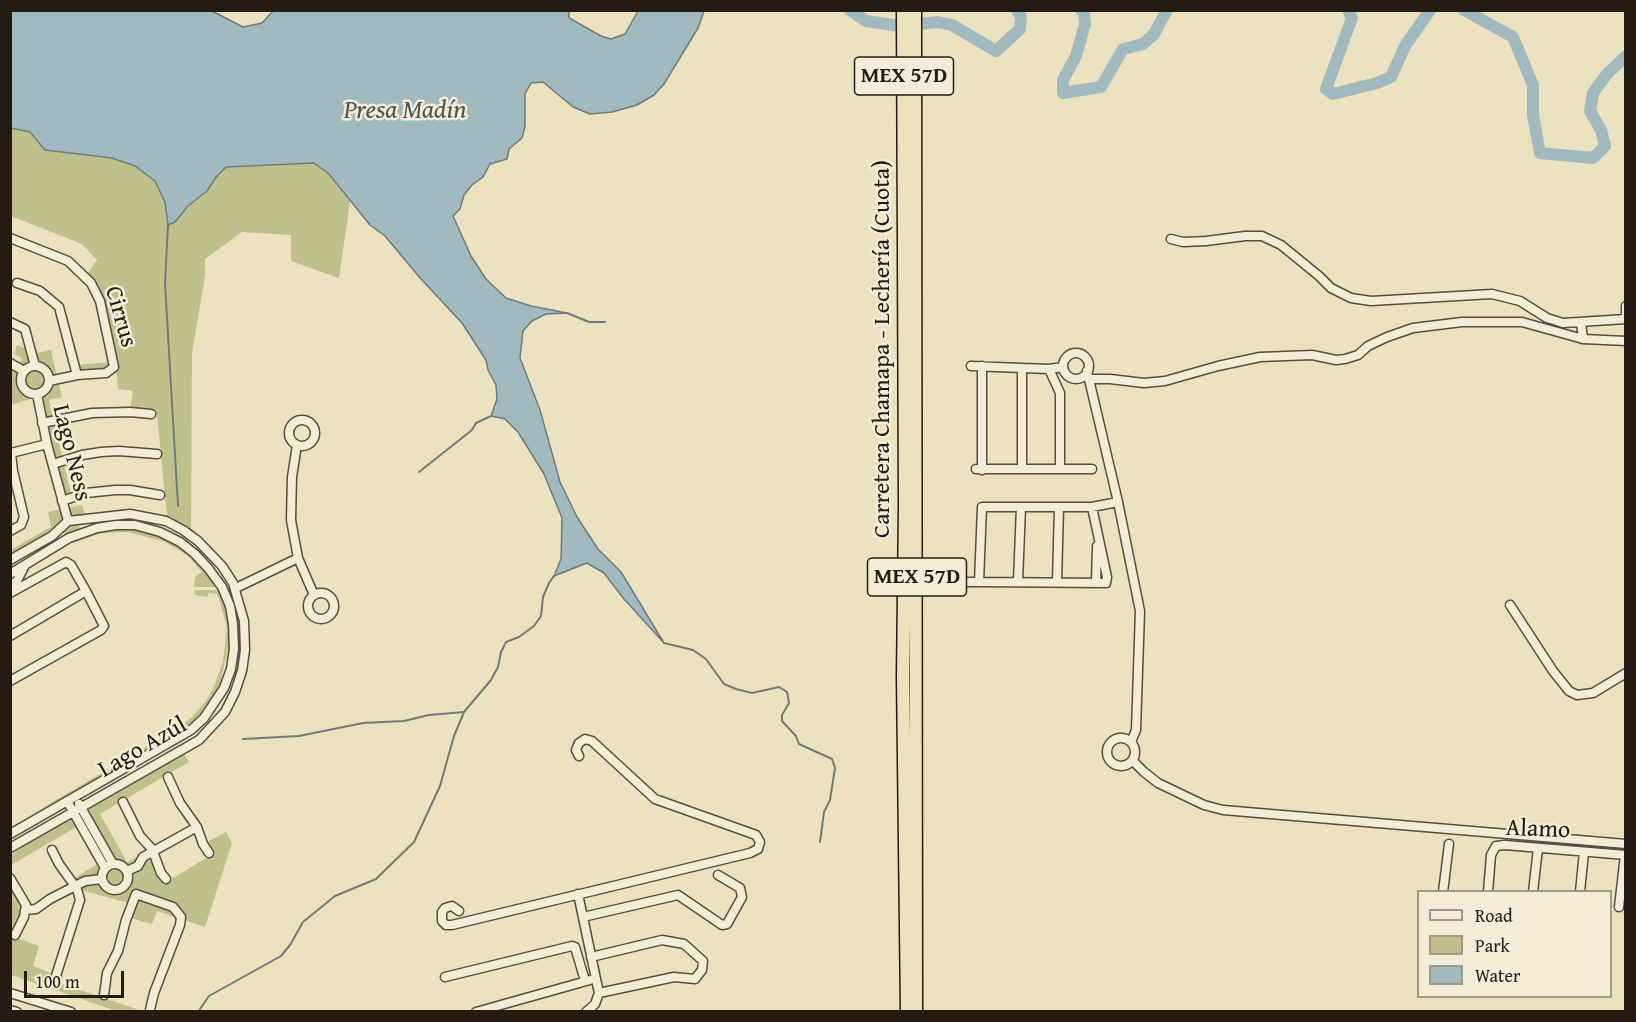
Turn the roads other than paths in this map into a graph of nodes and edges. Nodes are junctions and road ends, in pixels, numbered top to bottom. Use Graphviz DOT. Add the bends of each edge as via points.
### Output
graph roads {
  1 [pos="903,10"];
  2 [pos="915,10"];
  3 [pos="910,142"];
  4 [pos="10,238"];
  5 [pos="1171,239"];
  6 [pos="17,283"];
  7 [pos="1626,306"];
  8 [pos="1626,317"];
  9 [pos="10,322"];
  10 [pos="1581,322"];
  11 [pos="1583,339"];
  12 [pos="1626,341"];
  13 [pos="10,363"];
  14 [pos="35,366"];
  15 [pos="971,366"];
  16 [pos="982,366"];
  17 [pos="1022,368"];
  18 [pos="1049,369"];
  19 [pos="1064,370"];
  20 [pos="24,371"];
  21 [pos="77,375"];
  22 [pos="1088,375"];
  23 [pos="49,381"];
  24 [pos="1055,381"];
  25 [pos="37,394"];
  26 [pos="151,414"];
  27 [pos="42,423"];
  28 [pos="48,444"];
  29 [pos="297,445"];
  30 [pos="11,452"];
  31 [pos="157,454"];
  32 [pos="53,464"];
  33 [pos="1022,469"];
  34 [pos="1060,469"];
  35 [pos="1092,469"];
  36 [pos="160,495"];
  37 [pos="15,497"];
  38 [pos="63,502"];
  39 [pos="1118,502"];
  40 [pos="1021,507"];
  41 [pos="1059,507"];
  42 [pos="1092,507"];
  43 [pos="68,521"];
  44 [pos="10,531"];
  45 [pos="80,533"];
  46 [pos="1097,534"];
  47 [pos="69,538"];
  48 [pos="298,558"];
  49 [pos="10,560"];
  50 [pos="25,566"];
  51 [pos="10,573"];
  52 [pos="1018,581"];
  53 [pos="962,582"];
  54 [pos="979,582"];
  55 [pos="1057,582"];
  56 [pos="1096,583"];
  57 [pos="10,585"];
  58 [pos="222,587"];
  59 [pos="236,588"];
  60 [pos="86,591"];
  61 [pos="10,593"];
  62 [pos="314,595"];
  63 [pos="226,597"];
  64 [pos="1510,605"];
  65 [pos="10,636"];
  66 [pos="1625,674"];
  67 [pos="10,681"];
  68 [pos="1131,741"];
  69 [pos="579,756"];
  70 [pos="1133,761"];
  71 [pos="168,777"];
  72 [pos="71,799"];
  73 [pos="123,802"];
  74 [pos="76,809"];
  75 [pos="197,827"];
  76 [pos="10,834"];
  77 [pos="1449,844"];
  78 [pos="1626,844"];
  79 [pos="10,848"];
  80 [pos="1538,848"];
  81 [pos="52,850"];
  82 [pos="153,852"];
  83 [pos="1584,852"];
  84 [pos="209,853"];
  85 [pos="1625,855"];
  86 [pos="109,866"];
  87 [pos="127,872"];
  88 [pos="718,875"];
  89 [pos="10,878"];
  90 [pos="102,879"];
  91 [pos="166,879"];
  92 [pos="127,884"];
  93 [pos="75,885"];
  94 [pos="1624,885"];
  95 [pos="1443,890"];
  96 [pos="1488,890"];
  97 [pos="1533,890"];
  98 [pos="1580,890"];
  99 [pos="136,894"];
  100 [pos="578,894"];
  101 [pos="1619,907"];
  102 [pos="26,910"];
  103 [pos="459,911"];
  104 [pos="583,916"];
  105 [pos="15,935"];
  106 [pos="591,957"];
  107 [pos="446,977"];
  108 [pos="596,978"];
  109 [pos="55,979"];
  110 [pos="585,981"];
  111 [pos="10,993"];
  112 [pos="599,993"];
  113 [pos="104,995"];
  114 [pos="10,1010"];
  115 [pos="150,1010"];
  116 [pos="17,1011"];
  117 [pos="70,1011"];
  118 [pos="476,1011"];
  119 [pos="586,1011"];
  120 [pos="906,1011"];
  121 [pos="916,1011"];
  1 -- 3 [label="highway, Carretera Chamapa - Lechería (Cuota) / MEX 57D"];
  2 -- 3 [label="highway, Carretera Chamapa - Lechería (Cuota) / MEX 57D"];
  3 -- 120 [label="highway, Carretera Chamapa - Lechería (Cuota) / MEX 57D" via="903,677"];
  3 -- 121 [label="highway, Carretera Chamapa - Lechería (Cuota) / MEX 57D"];
  4 -- 21 [label="street, Cirrus" via="69,261 97,293 114,367 106,373"];
  5 -- 10 [label="street" via="1183,242 1262,236 1281,245 1331,288 1351,298 1371,302 1492,294 1520,301 1547,318 1563,323"];
  6 -- 21 [label="street" via="40,291 59,307"];
  7 -- 8 [label="street"];
  8 -- 10 [label="street"];
  9 -- 14 [label="street" via="25,329"];
  10 -- 11 [label="street"];
  11 -- 12 [label="street"];
  11 -- 22 [label="street" via="1522,322 1462,322 1413,328 1345,359 1312,355 1260,357 1144,383"];
  13 -- 20 [label="street"];
  14 -- 20 [label="street"];
  14 -- 23 [label="street" via="43,368"];
  15 -- 16 [label="street"];
  16 -- 17 [label="street"];
  16 -- 33 [label="street" via="979,470"];
  17 -- 18 [label="street"];
  17 -- 33 [label="street"];
  18 -- 19 [label="street"];
  18 -- 24 [label="street"];
  19 -- 22 [label="street" via="1071,377"];
  19 -- 22 [label="street" via="1066,357 1078,353 1088,361"];
  19 -- 24 [label="street"];
  20 -- 25 [label="street" via="21,384"];
  21 -- 23 [label="street, Cirrus"];
  22 -- 39 [label="street"];
  23 -- 25 [label="street"];
  24 -- 34 [label="street" via="1060,393"];
  25 -- 27 [label="street, Lago Ness"];
  26 -- 27 [label="street" via="92,413"];
  27 -- 28 [label="street, Lago Ness"];
  28 -- 30 [label="street"];
  28 -- 32 [label="street, Lago Ness"];
  29 -- 48 [label="street" via="291,513"];
  30 -- 37 [label="street"];
  31 -- 32 [label="street" via="101,452"];
  32 -- 38 [label="street, Lago Ness"];
  33 -- 34 [label="street"];
  34 -- 35 [label="street"];
  36 -- 38 [label="street" via="116,490"];
  37 -- 44 [label="street" via="24,521"];
  38 -- 43 [label="street, Lago Ness"];
  39 -- 42 [label="street"];
  39 -- 68 [label="street" via="1140,611 1136,730"];
  40 -- 41 [label="street"];
  40 -- 52 [label="street"];
  40 -- 54 [label="street" via="978,506"];
  41 -- 42 [label="street"];
  41 -- 55 [label="street"];
  42 -- 46 [label="street"];
  43 -- 45 [label="street" via="80,527"];
  43 -- 47 [label="street" via="63,532"];
  43 -- 49 [label="street, Lago Azúl"];
  43 -- 59 [label="street, Lago Azúl" via="130,514 165,521 198,541"];
  45 -- 47 [label="street, Lago Azúl"];
  45 -- 58 [label="street, Lago Azúl" via="116,525 160,532 195,554"];
  46 -- 56 [label="street"];
  46 -- 56 [label="street" via="1110,583"];
  47 -- 50 [label="street, Lago Azúl"];
  48 -- 59 [label="street"];
  48 -- 62 [label="street"];
  50 -- 51 [label="street, Lago Azúl"];
  50 -- 57 [label="street"];
  52 -- 54 [label="street"];
  52 -- 55 [label="street"];
  53 -- 54 [label="street"];
  55 -- 56 [label="street"];
  58 -- 59 [label="street" via="228,582"];
  58 -- 63 [label="street, Lago Azúl"];
  59 -- 63 [label="street" via="232,599"];
  59 -- 74 [label="street, Lago Azúl" via="244,621 245,650 235,692 225,712 199,740"];
  60 -- 61 [label="street" via="66,562"];
  60 -- 65 [label="street"];
  60 -- 67 [label="street" via="104,626"];
  63 -- 72 [label="street, Lago Azúl" via="234,624 234,649 231,669 214,705 191,730"];
  64 -- 66 [label="street" via="1569,691 1576,695 1593,693"];
  68 -- 70 [label="street" via="1136,754"];
  68 -- 70 [label="street" via="1114,740 1107,754 1118,766"];
  69 -- 100 [label="street" via="579,743 585,739 592,741 655,799 748,831 760,842 758,849 750,853"];
  70 -- 78 [label="street" via="1158,783 1223,810"];
  71 -- 75 [label="street"];
  72 -- 74 [label="street"];
  72 -- 76 [label="street, Lago Azúl"];
  73 -- 82 [label="street"];
  74 -- 79 [label="street, Lago Azúl"];
  74 -- 86 [label="street"];
  75 -- 82 [label="street"];
  75 -- 84 [label="street"];
  77 -- 95 [label="street"];
  80 -- 83 [label="street, Alamo"];
  80 -- 96 [label="street, Alamo" via="1496,846 1491,855"];
  80 -- 97 [label="street"];
  81 -- 93 [label="street"];
  82 -- 87 [label="street"];
  82 -- 91 [label="street"];
  83 -- 85 [label="street, Alamo"];
  83 -- 98 [label="street"];
  85 -- 94 [label="street"];
  86 -- 87 [label="street" via="122,866"];
  86 -- 90 [label="street"];
  87 -- 92 [label="street"];
  88 -- 104 [label="street" via="740,888 742,897 727,924 722,925 678,895"];
  89 -- 102 [label="street"];
  90 -- 92 [label="street" via="115,890"];
  90 -- 93 [label="street"];
  92 -- 99 [label="street"];
  93 -- 102 [label="street" via="36,909"];
  93 -- 109 [label="street" via="80,900"];
  94 -- 101 [label="street"];
  99 -- 113 [label="street"];
  99 -- 115 [label="street" via="173,907 181,917"];
  100 -- 103 [label="street" via="452,925 442,921 446,908 452,906"];
  100 -- 104 [label="street"];
  102 -- 105 [label="street"];
  104 -- 106 [label="street"];
  106 -- 108 [label="street"];
  106 -- 112 [label="street" via="663,940 684,944 703,961 695,979 674,977"];
  107 -- 110 [label="street" via="572,946"];
  108 -- 110 [label="street"];
  108 -- 112 [label="street"];
  110 -- 118 [label="street"];
  111 -- 117 [label="street"];
  112 -- 119 [label="street" via="595,1004"];
  114 -- 116 [label="street"];
}
